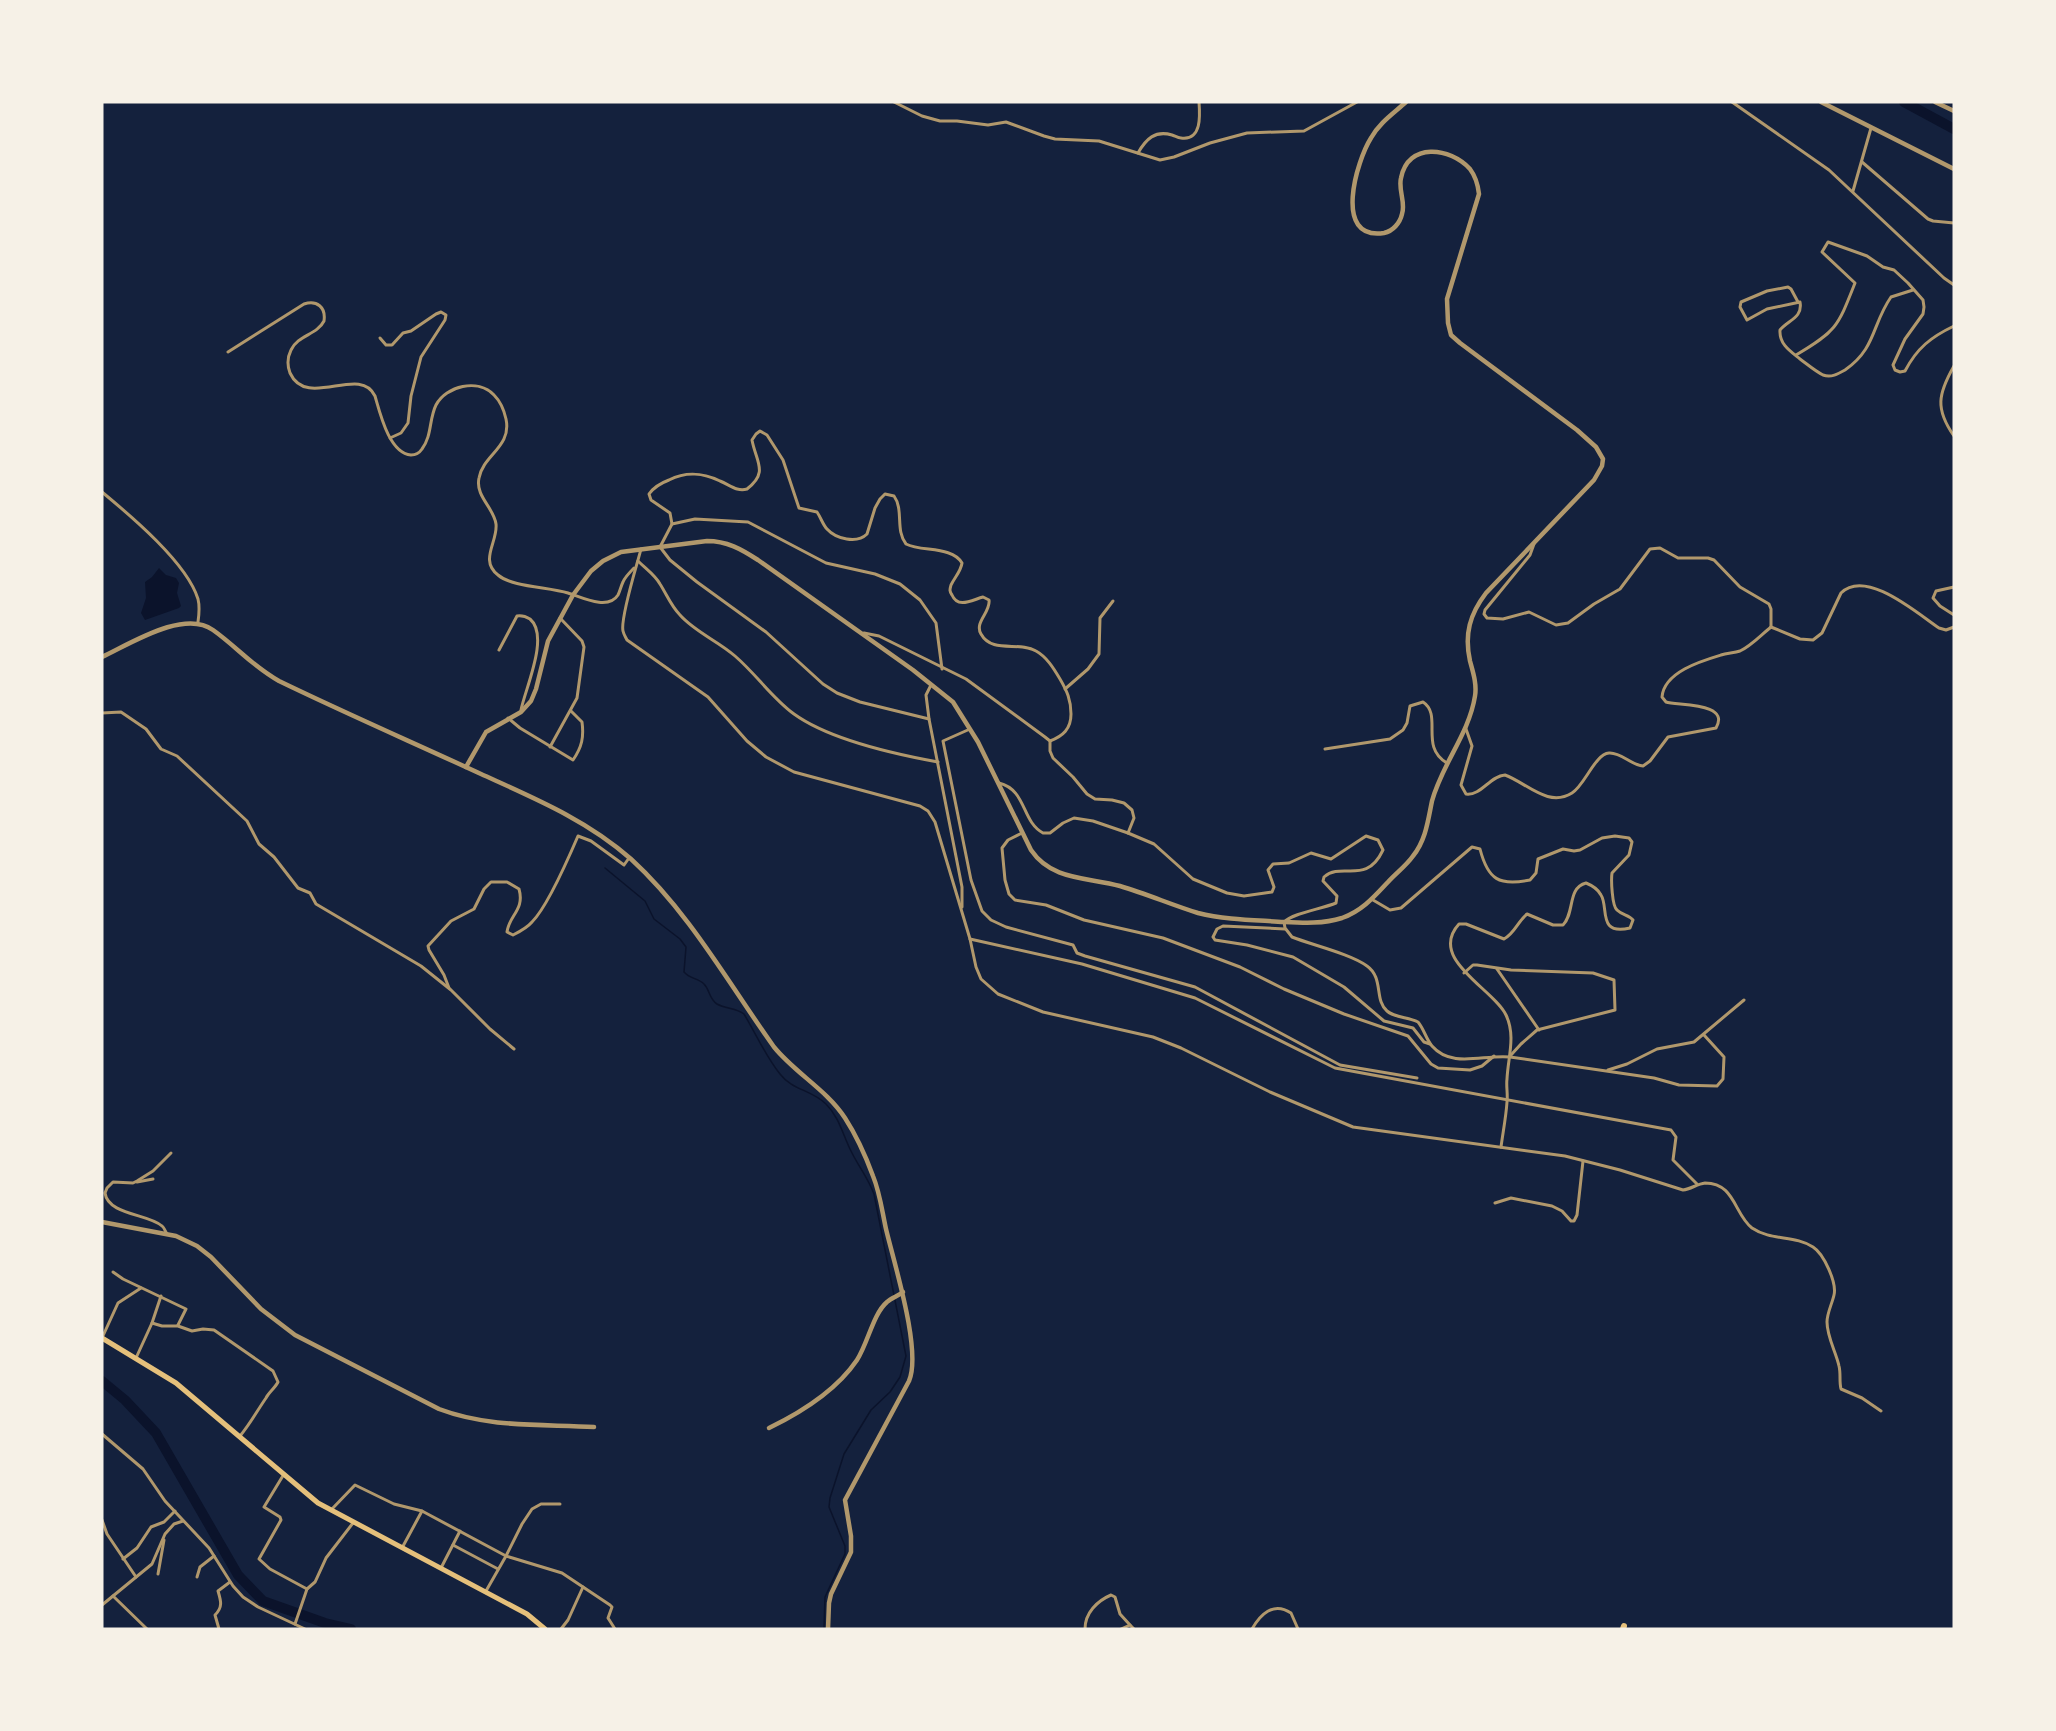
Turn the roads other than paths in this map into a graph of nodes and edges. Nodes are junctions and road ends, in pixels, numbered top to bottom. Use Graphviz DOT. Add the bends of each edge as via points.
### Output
graph roads {
  1 [pos="894,102"];
  2 [pos="1199,102"];
  3 [pos="1357,102"];
  4 [pos="1406,102"];
  5 [pos="1732,102"];
  6 [pos="1821,102"];
  7 [pos="1935,102"];
  8 [pos="1836,103"];
  9 [pos="1837,110"];
  10 [pos="1954,111"];
  11 [pos="1872,128"];
  12 [pos="1138,153"];
  13 [pos="1862,162"];
  14 [pos="1954,169"];
  15 [pos="1853,191"];
  16 [pos="1954,223"];
  17 [pos="1954,285"];
  18 [pos="1913,290"];
  19 [pos="1798,302"];
  20 [pos="1954,326"];
  21 [pos="380,338"];
  22 [pos="228,352"];
  23 [pos="1796,355"];
  24 [pos="1954,366"];
  25 [pos="1954,436"];
  26 [pos="390,438"];
  27 [pos="102,492"];
  28 [pos="672,524"];
  29 [pos="1534,544"];
  30 [pos="660,547"];
  31 [pos="641,549"];
  32 [pos="638,561"];
  33 [pos="635,567"];
  34 [pos="1954,587"];
  35 [pos="573,595"];
  36 [pos="1113,601"];
  37 [pos="1954,615"];
  38 [pos="560,618"];
  39 [pos="198,622"];
  40 [pos="1771,627"];
  41 [pos="1954,627"];
  42 [pos="861,633"];
  43 [pos="499,650"];
  44 [pos="102,657"];
  45 [pos="942,669"];
  46 [pos="931,684"];
  47 [pos="1065,689"];
  48 [pos="520,711"];
  49 [pos="571,711"];
  50 [pos="102,713"];
  51 [pos="508,718"];
  52 [pos="929,719"];
  53 [pos="970,729"];
  54 [pos="1466,729"];
  55 [pos="1050,741"];
  56 [pos="550,747"];
  57 [pos="1325,749"];
  58 [pos="938,762"];
  59 [pos="1447,763"];
  60 [pos="466,767"];
  61 [pos="998,783"];
  62 [pos="1022,833"];
  63 [pos="1128,833"];
  64 [pos="629,858"];
  65 [pos="1373,900"];
  66 [pos="962,909"];
  67 [pos="1284,922"];
  68 [pos="1285,929"];
  69 [pos="970,939"];
  70 [pos="1496,968"];
  71 [pos="1464,973"];
  72 [pos="449,988"];
  73 [pos="1744,1000"];
  74 [pos="1539,1030"];
  75 [pos="1704,1035"];
  76 [pos="1430,1044"];
  77 [pos="514,1049"];
  78 [pos="1494,1056"];
  79 [pos="1510,1057"];
  80 [pos="1339,1067"];
  81 [pos="1607,1071"];
  82 [pos="1417,1078"];
  83 [pos="1507,1100"];
  84 [pos="1501,1147"];
  85 [pos="171,1153"];
  86 [pos="1583,1161"];
  87 [pos="153,1179"];
  88 [pos="135,1182"];
  89 [pos="1696,1184"];
  90 [pos="1495,1203"];
  91 [pos="102,1222"];
  92 [pos="167,1234"];
  93 [pos="114,1272"];
  94 [pos="141,1288"];
  95 [pos="903,1292"];
  96 [pos="161,1296"];
  97 [pos="152,1323"];
  98 [pos="178,1326"];
  99 [pos="102,1338"];
  100 [pos="136,1358"];
  101 [pos="1881,1411"];
  102 [pos="594,1427"];
  103 [pos="769,1428"];
  104 [pos="102,1434"];
  105 [pos="240,1437"];
  106 [pos="284,1474"];
  107 [pos="560,1504"];
  108 [pos="331,1510"];
  109 [pos="175,1511"];
  110 [pos="422,1511"];
  111 [pos="102,1520"];
  112 [pos="183,1521"];
  113 [pos="353,1522"];
  114 [pos="460,1531"];
  115 [pos="164,1535"];
  116 [pos="453,1545"];
  117 [pos="402,1548"];
  118 [pos="214,1556"];
  119 [pos="506,1556"];
  120 [pos="123,1559"];
  121 [pos="441,1568"];
  122 [pos="498,1569"];
  123 [pos="158,1574"];
  124 [pos="136,1577"];
  125 [pos="197,1577"];
  126 [pos="230,1582"];
  127 [pos="583,1587"];
  128 [pos="307,1589"];
  129 [pos="486,1592"];
  130 [pos="114,1596"];
  131 [pos="102,1605"];
  132 [pos="296,1622"];
  133 [pos="1130,1625"];
  134 [pos="147,1629"];
  135 [pos="219,1629"];
  136 [pos="305,1629"];
  137 [pos="545,1629"];
  138 [pos="561,1629"];
  139 [pos="615,1629"];
  140 [pos="828,1629"];
  141 [pos="1085,1629"];
  142 [pos="1121,1629"];
  143 [pos="1134,1629"];
  144 [pos="1252,1629"];
  145 [pos="1298,1629"];
  1 -- 12 [label="street" via="939,122 1006,122 1055,139 1099,141"];
  2 -- 12 [label="street" via="1200,124 1193,134 1181,138 1156,134"];
  3 -- 12 [label="street" via="1304,130 1247,133 1160,160"];
  4 -- 29 [label="street" via="1372,135 1364,150 1354,191 1354,219 1369,232 1387,232 1400,221 1404,211 1401,175 1415,157 1436,151 1461,161 1471,171 1479,194 1447,298 1451,334 1577,430 1603,459 1594,480"];
  5 -- 15 [label="street" via="1814,158"];
  6 -- 9 [label="street"];
  7 -- 10 [label="street"];
  8 -- 9 [label="street"];
  9 -- 11 [label="street"];
  11 -- 13 [label="street"];
  11 -- 14 [label="street"];
  13 -- 15 [label="street"];
  13 -- 16 [label="street" via="1928,219"];
  15 -- 17 [label="street"];
  18 -- 20 [label="street" via="1923,300 1924,310 1905,339 1893,365 1895,370 1905,371 1925,342"];
  18 -- 23 [label="street" via="1891,297 1864,353 1838,374 1823,374"];
  18 -- 23 [label="street" via="1894,270 1828,242 1822,252 1855,283 1831,332"];
  19 -- 19 [label="street" via="1788,287 1760,294 1741,302 1740,307 1747,320 1767,309"];
  19 -- 23 [label="street" via="1798,315 1779,333 1784,345"];
  21 -- 26 [label="street" via="386,345 392,345 403,333 436,314 446,315 421,357 408,423 401,433"];
  22 -- 26 [label="street" via="304,304 317,303 324,321 290,351 288,367 292,376 305,387 367,385 373,390"];
  24 -- 25 [label="street" via="1940,400 1942,418"];
  26 -- 35 [label="street" via="402,451 416,454 426,442 435,406 446,393 471,386 492,393 504,411 508,430 478,479 496,526 489,552 492,568 509,581"];
  27 -- 39 [label="street" via="176,563 197,597"];
  28 -- 30 [label="street"];
  28 -- 45 [label="street" via="702,518 748,522 826,563 900,584 920,600 936,623"];
  28 -- 47 [label="street" via="670,513 651,500 652,489 674,477 701,474 741,491 747,489 760,471 752,440 758,432 764,432 783,460 799,508 817,512 826,528 838,536 859,540 864,537 880,499 885,494 894,496 906,544 953,555 962,562 950,590 952,597 964,603 983,597 989,600 980,623 982,636 999,646 1020,645 1035,650 1047,660"];
  29 -- 40 [label="street" via="1530,555 1485,610 1487,618 1503,619 1529,612 1556,625 1568,623 1620,589 1650,549 1660,548 1678,558 1714,560 1740,587 1769,604"];
  29 -- 54 [label="street" via="1486,593 1470,619 1466,644 1476,688"];
  30 -- 31 [label="street"];
  30 -- 42 [label="street" via="707,541 730,544"];
  30 -- 52 [label="street" via="670,560 766,632 830,689 860,702"];
  31 -- 32 [label="street"];
  31 -- 35 [label="street" via="621,552 603,561"];
  32 -- 33 [label="street"];
  32 -- 58 [label="street" via="681,616 735,656 803,720 865,744"];
  33 -- 35 [label="street" via="612,600 597,602"];
  33 -- 66 [label="street" via="623,624 627,640 708,698 756,750 779,765 924,808 935,822"];
  34 -- 37 [label="street" via="1936,591 1933,596 1934,601"];
  35 -- 38 [label="street"];
  36 -- 47 [label="street" via="1100,618 1099,654"];
  38 -- 48 [label="street" via="548,641 531,701"];
  38 -- 49 [label="street" via="584,647 579,689"];
  39 -- 44 [label="street" via="170,627"];
  39 -- 60 [label="street" via="279,681"];
  40 -- 41 [label="street" via="1813,640 1822,633 1841,593 1859,585 1897,598 1939,628"];
  40 -- 54 [label="street" via="1739,651 1690,667 1665,686 1662,697 1666,702 1711,710 1718,717 1716,728 1668,737 1643,766 1615,754 1604,754 1577,789 1560,798 1547,797 1505,775 1492,779 1474,794 1466,794 1461,782 1472,746"];
  42 -- 45 [label="street" via="879,636"];
  42 -- 46 [label="street"];
  43 -- 48 [label="street" via="517,616 523,615 534,624 538,644"];
  45 -- 55 [label="street" via="982,689"];
  46 -- 52 [label="street" via="926,695"];
  46 -- 53 [label="street" via="953,702"];
  47 -- 55 [label="street" via="1071,702 1070,723 1063,734"];
  48 -- 51 [label="street"];
  49 -- 56 [label="street"];
  49 -- 56 [label="street" via="582,722 583,742 577,754 573,760"];
  50 -- 72 [label="street" via="124,713 146,729 165,752 177,756 250,824 259,844 298,888 310,893 316,904 402,953"];
  51 -- 56 [label="street"];
  51 -- 60 [label="street" via="486,732"];
  52 -- 58 [label="street"];
  53 -- 61 [label="street"];
  53 -- 80 [label="street" via="943,741 971,880 978,904 987,917 1013,930 1072,945 1085,956 1194,987"];
  54 -- 59 [label="street"];
  55 -- 63 [label="street" via="1053,758 1087,794 1131,808 1134,818"];
  57 -- 59 [label="street" via="1390,739 1403,730 1410,706 1423,702 1430,712 1432,747"];
  58 -- 66 [label="street" via="962,887"];
  59 -- 65 [label="street" via="1420,846"];
  60 -- 64 [label="street" via="578,820"];
  61 -- 62 [label="street"];
  61 -- 63 [label="street" via="1015,791 1032,823 1043,833 1079,818"];
  62 -- 67 [label="street" via="1038,860 1060,873 1124,887 1200,913"];
  62 -- 78 [label="street" via="1002,848 1005,880 1015,900 1163,938 1240,967 1344,1014 1408,1036 1438,1068 1470,1070"];
  63 -- 67 [label="street" via="1160,848 1194,879 1244,896 1273,891 1268,870 1273,864 1289,863 1311,853 1334,858 1366,836 1380,843 1382,854 1365,870 1333,872 1324,877 1337,896 1336,903"];
  64 -- 72 [label="street" via="624,865 578,836 539,913 513,936 507,932 519,908 519,889 507,882 491,882 474,909 451,921 428,946"];
  64 -- 95 [label="street" via="672,903 784,1060 832,1101 846,1120 873,1174"];
  65 -- 67 [label="street" via="1358,911 1331,921"];
  65 -- 71 [label="street" via="1390,910 1401,908 1472,846 1480,849 1484,866 1496,878 1512,884 1530,880 1536,873 1538,859 1550,853 1580,850 1608,837 1629,838 1629,855 1611,877 1614,906 1633,920 1630,928 1608,924 1602,895 1582,884 1576,889 1563,925 1527,914 1504,939 1466,924 1457,925 1452,946"];
  66 -- 69 [label="street"];
  67 -- 68 [label="street"];
  68 -- 76 [label="street" via="1292,937 1366,965 1377,978 1384,1009 1418,1022"];
  68 -- 76 [label="street" via="1223,926 1213,937 1220,942 1293,957 1344,987 1384,1021 1413,1028"];
  69 -- 80 [label="street" via="1082,964 1195,998"];
  69 -- 84 [label="street" via="981,979 998,994 1024,1005 1153,1036 1353,1127"];
  70 -- 71 [label="street" via="1473,965"];
  70 -- 74 [label="street"];
  70 -- 74 [label="street" via="1593,973 1614,980 1616,1007 1612,1012"];
  71 -- 79 [label="street" via="1504,1010 1511,1029"];
  72 -- 77 [label="street"];
  73 -- 75 [label="street"];
  74 -- 79 [label="street"];
  75 -- 81 [label="street" via="1694,1042 1657,1049"];
  75 -- 81 [label="street" via="1724,1057 1723,1079 1717,1086 1679,1085"];
  76 -- 78 [label="street" via="1454,1059"];
  78 -- 79 [label="street"];
  79 -- 81 [label="street"];
  79 -- 83 [label="street"];
  80 -- 82 [label="street"];
  80 -- 83 [label="street"];
  83 -- 84 [label="street"];
  83 -- 89 [label="street" via="1671,1130 1676,1137 1673,1160"];
  84 -- 86 [label="street"];
  85 -- 88 [label="street" via="153,1172"];
  86 -- 89 [label="street" via="1676,1189 1689,1189"];
  86 -- 90 [label="street" via="1574,1221 1552,1206 1511,1198"];
  87 -- 88 [label="street"];
  88 -- 92 [label="street" via="113,1182 107,1188 106,1198 117,1208 161,1225"];
  89 -- 101 [label="street" via="1714,1184 1727,1190 1744,1219 1756,1230 1776,1238 1801,1241 1818,1251 1835,1290 1827,1321 1840,1369 1841,1389"];
  91 -- 92 [label="street"];
  92 -- 102 [label="street" via="187,1240 224,1268 261,1309 295,1335 439,1409 498,1424"];
  93 -- 94 [label="street"];
  94 -- 96 [label="street"];
  94 -- 99 [label="street" via="118,1303"];
  95 -- 103 [label="street" via="888,1300 879,1311 862,1352 849,1371 801,1411"];
  95 -- 140 [label="street" via="912,1373 845,1500 851,1552 831,1594"];
  96 -- 97 [label="street"];
  96 -- 98 [label="street" via="186,1309"];
  97 -- 98 [label="street"];
  97 -- 100 [label="street"];
  98 -- 105 [label="street" via="192,1331 214,1330 275,1375 276,1386"];
  99 -- 100 [label="main road"];
  100 -- 105 [label="main road" via="176,1383"];
  104 -- 109 [label="street" via="143,1468"];
  105 -- 106 [label="main road"];
  106 -- 108 [label="main road"];
  106 -- 128 [label="street" via="264,1508 281,1520 259,1559"];
  107 -- 119 [label="street" via="541,1504 532,1509"];
  108 -- 110 [label="street" via="355,1485 394,1504"];
  108 -- 113 [label="main road"];
  109 -- 112 [label="street"];
  109 -- 120 [label="street" via="164,1522 151,1527 137,1548"];
  110 -- 114 [label="street"];
  110 -- 117 [label="street"];
  111 -- 120 [label="street"];
  112 -- 115 [label="street"];
  112 -- 118 [label="street"];
  113 -- 117 [label="main road"];
  113 -- 128 [label="street"];
  114 -- 116 [label="street"];
  114 -- 119 [label="street"];
  115 -- 123 [label="street"];
  115 -- 124 [label="street" via="152,1564"];
  116 -- 121 [label="street"];
  116 -- 122 [label="street"];
  117 -- 121 [label="main road"];
  118 -- 125 [label="street" via="200,1567"];
  118 -- 126 [label="street"];
  119 -- 122 [label="street"];
  119 -- 127 [label="street" via="562,1573"];
  120 -- 124 [label="street"];
  121 -- 129 [label="main road"];
  122 -- 129 [label="street"];
  124 -- 130 [label="street"];
  126 -- 132 [label="street" via="258,1607"];
  126 -- 135 [label="street" via="218,1591 222,1604 215,1615"];
  127 -- 138 [label="street"];
  127 -- 139 [label="street" via="612,1607 608,1618"];
  128 -- 132 [label="street"];
  129 -- 137 [label="main road" via="534,1618"];
  130 -- 131 [label="street"];
  130 -- 134 [label="street"];
  132 -- 136 [label="street"];
  133 -- 141 [label="street" via="1111,1595 1096,1603"];
  133 -- 142 [label="street"];
  133 -- 143 [label="street"];
  144 -- 145 [label="street" via="1260,1615 1281,1609 1291,1613"];
}
